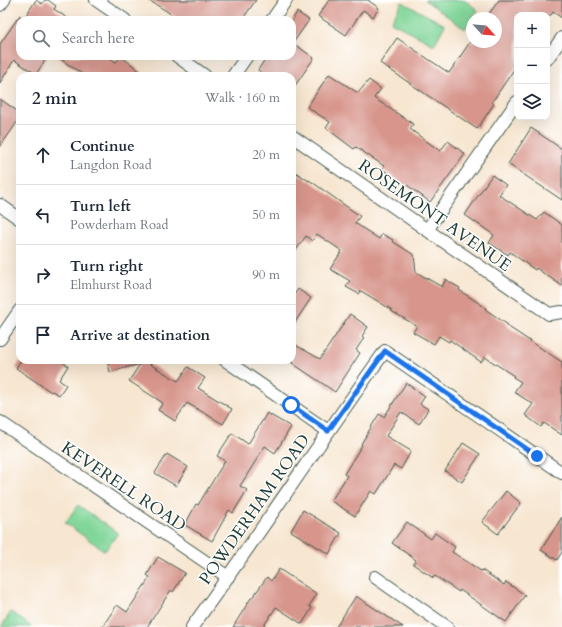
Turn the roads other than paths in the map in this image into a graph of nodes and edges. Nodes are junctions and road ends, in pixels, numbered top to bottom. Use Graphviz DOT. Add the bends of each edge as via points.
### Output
graph roads {
  1 [pos="4,0"];
  2 [pos="96,0"];
  3 [pos="286,0"];
  4 [pos="0,5"];
  5 [pos="119,16"];
  6 [pos="275,16"];
  7 [pos="562,38"];
  8 [pos="550,55"];
  9 [pos="182,60"];
  10 [pos="244,60"];
  11 [pos="199,72"];
  12 [pos="236,72"];
  13 [pos="514,106"];
  14 [pos="296,139"];
  15 [pos="0,205"];
  16 [pos="16,216"];
  17 [pos="427,230"];
  18 [pos="562,312"];
  19 [pos="16,316"];
  20 [pos="0,340"];
  21 [pos="232,364"];
  22 [pos="0,422"];
  23 [pos="328,431"];
  24 [pos="562,473"];
  25 [pos="228,577"];
  26 [pos="375,577"];
  27 [pos="192,627"];
  28 [pos="447,627"];
  1 -- 4 [label="street"];
  2 -- 5 [label="street"];
  3 -- 6 [label="street"];
  7 -- 8 [label="street"];
  9 -- 11 [label="street"];
  10 -- 12 [label="street"];
  13 -- 17 [label="street"];
  14 -- 17 [label="street, ROSEMONT AVENUE"];
  15 -- 16 [label="street"];
  17 -- 18 [label="street, ROSEMONT AVENUE" via="548,314"];
  19 -- 20 [label="street"];
  21 -- 23 [label="street"];
  22 -- 25 [label="street, KEVERELL ROAD"];
  23 -- 24 [label="street, POWDERHAM ROAD" via="385,351"];
  23 -- 25 [label="street, POWDERHAM ROAD"];
  25 -- 27 [label="street, POWDERHAM ROAD"];
  26 -- 28 [label="street"];
}
